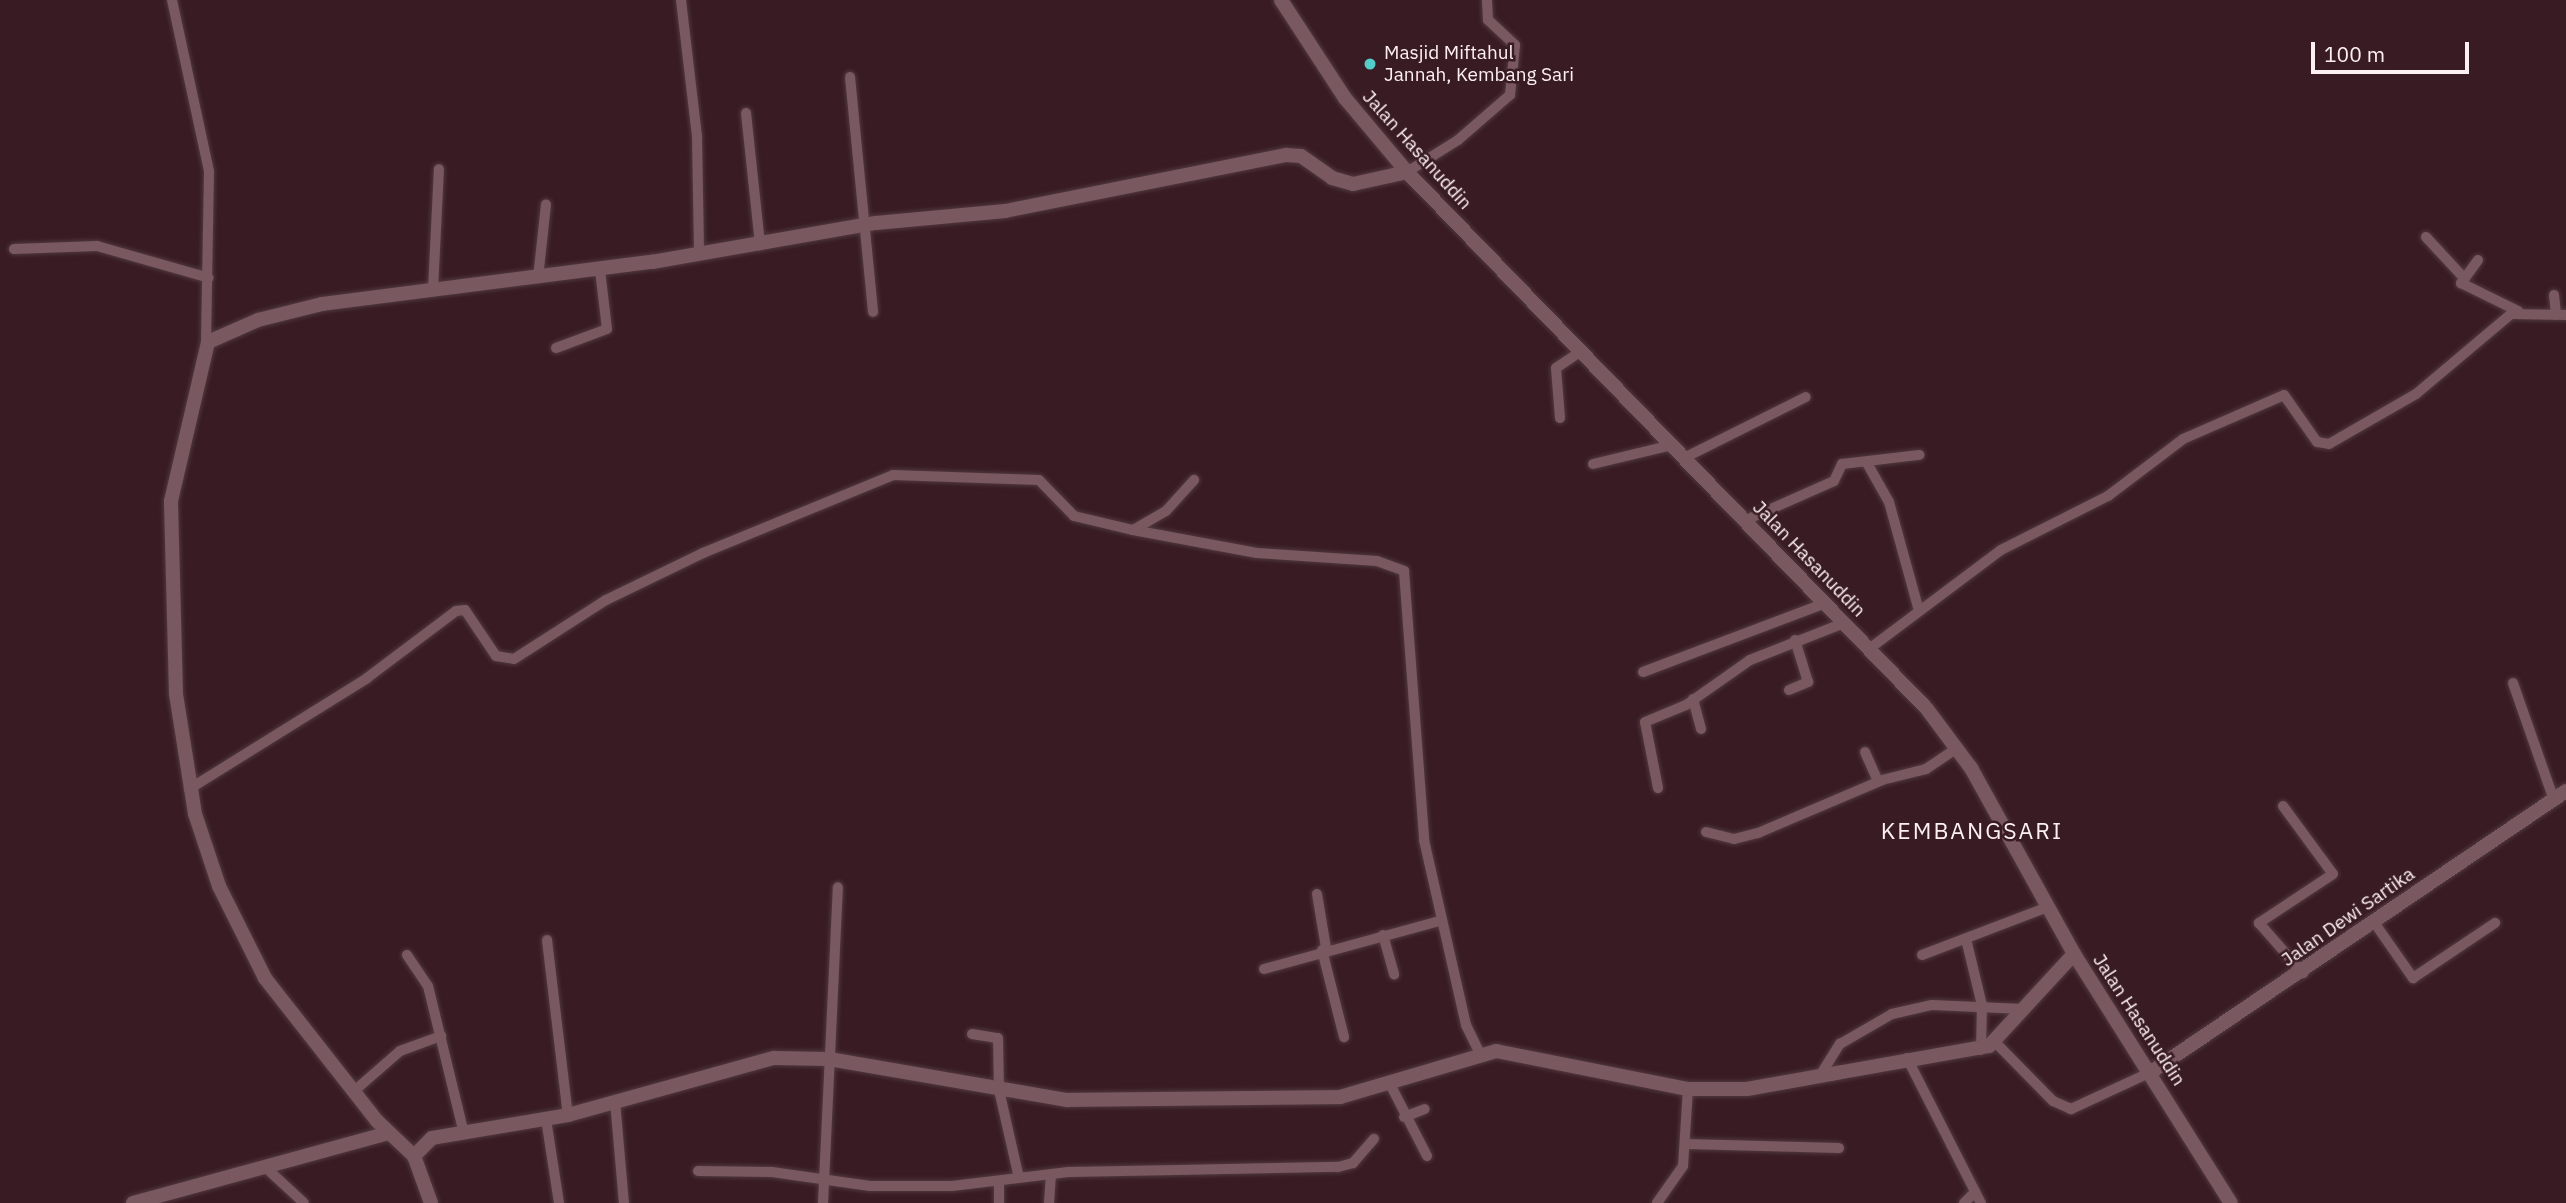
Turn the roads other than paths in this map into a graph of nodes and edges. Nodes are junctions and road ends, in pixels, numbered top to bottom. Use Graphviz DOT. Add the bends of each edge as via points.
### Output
graph roads {
  1 [pos="172,0"];
  2 [pos="681,0"];
  3 [pos="1282,0"];
  4 [pos="1487,0"];
  5 [pos="850,77"];
  6 [pos="746,113"];
  7 [pos="439,169"];
  8 [pos="1407,172"];
  9 [pos="546,205"];
  10 [pos="864,226"];
  11 [pos="2426,237"];
  12 [pos="761,245"];
  13 [pos="14,248"];
  14 [pos="699,255"];
  15 [pos="2478,260"];
  16 [pos="600,270"];
  17 [pos="2463,277"];
  18 [pos="209,278"];
  19 [pos="538,278"];
  20 [pos="433,290"];
  21 [pos="2554,295"];
  22 [pos="2518,311"];
  23 [pos="873,312"];
  24 [pos="2561,315"];
  25 [pos="205,345"];
  26 [pos="556,348"];
  27 [pos="1577,349"];
  28 [pos="1806,397"];
  29 [pos="1560,418"];
  30 [pos="1672,445"];
  31 [pos="1919,455"];
  32 [pos="1684,458"];
  33 [pos="1867,463"];
  34 [pos="1592,464"];
  35 [pos="1194,480"];
  36 [pos="1746,520"];
  37 [pos="1133,530"];
  38 [pos="1826,604"];
  39 [pos="1919,611"];
  40 [pos="1844,623"];
  41 [pos="1795,640"];
  42 [pos="1869,649"];
  43 [pos="1643,672"];
  44 [pos="2513,683"];
  45 [pos="1789,690"];
  46 [pos="1693,699"];
  47 [pos="1700,729"];
  48 [pos="1956,749"];
  49 [pos="1865,752"];
  50 [pos="1878,781"];
  51 [pos="1658,788"];
  52 [pos="189,789"];
  53 [pos="2560,795"];
  54 [pos="2283,806"];
  55 [pos="1706,832"];
  56 [pos="838,887"];
  57 [pos="1317,894"];
  58 [pos="2048,908"];
  59 [pos="1439,921"];
  60 [pos="2495,923"];
  61 [pos="2376,925"];
  62 [pos="1383,934"];
  63 [pos="1966,939"];
  64 [pos="547,940"];
  65 [pos="1324,949"];
  66 [pos="2074,954"];
  67 [pos="407,955"];
  68 [pos="1922,955"];
  69 [pos="1264,969"];
  70 [pos="2303,973"];
  71 [pos="1394,974"];
  72 [pos="1982,1004"];
  73 [pos="2023,1009"];
  74 [pos="972,1034"];
  75 [pos="441,1036"];
  76 [pos="1344,1037"];
  77 [pos="1995,1042"];
  78 [pos="1981,1050"];
  79 [pos="1479,1052"];
  80 [pos="1907,1057"];
  81 [pos="832,1060"];
  82 [pos="2151,1072"];
  83 [pos="1821,1074"];
  84 [pos="1390,1084"];
  85 [pos="1688,1089"];
  86 [pos="999,1090"];
  87 [pos="353,1092"];
  88 [pos="615,1101"];
  89 [pos="1425,1109"];
  90 [pos="568,1115"];
  91 [pos="1404,1117"];
  92 [pos="546,1119"];
  93 [pos="463,1130"];
  94 [pos="389,1133"];
  95 [pos="1374,1139"];
  96 [pos="1686,1144"];
  97 [pos="1839,1148"];
  98 [pos="414,1156"];
  99 [pos="1427,1156"];
  100 [pos="261,1164"];
  101 [pos="698,1171"];
  102 [pos="1051,1175"];
  103 [pos="1019,1178"];
  104 [pos="826,1180"];
  105 [pos="999,1182"];
  106 [pos="1975,1192"];
  107 [pos="143,1202"];
  108 [pos="304,1203"];
  109 [pos="431,1203"];
  110 [pos="559,1203"];
  111 [pos="624,1203"];
  112 [pos="823,1203"];
  113 [pos="999,1203"];
  114 [pos="1049,1203"];
  115 [pos="1657,1203"];
  116 [pos="1964,1203"];
  117 [pos="1981,1203"];
  118 [pos="2231,1203"];
  1 -- 18 [label="street" via="209,170"];
  2 -- 14 [label="street" via="697,136"];
  3 -- 8 [label="street, Jalan Hasanuddin" via="1358,116"];
  4 -- 8 [label="street" via="1488,20 1515,45 1510,95 1468,133"];
  5 -- 10 [label="street"];
  6 -- 12 [label="street"];
  7 -- 20 [label="street"];
  8 -- 10 [label="street" via="1353,184 1332,178 1301,156 1286,155 1031,207"];
  8 -- 27 [label="street, Jalan Hasanuddin"];
  9 -- 19 [label="street"];
  10 -- 12 [label="street"];
  10 -- 23 [label="street"];
  11 -- 17 [label="street"];
  12 -- 14 [label="street"];
  13 -- 18 [label="street" via="97,246"];
  14 -- 16 [label="street"];
  15 -- 17 [label="street"];
  16 -- 19 [label="street"];
  16 -- 26 [label="street" via="607,329"];
  17 -- 22 [label="street" via="2464,285"];
  18 -- 25 [label="street"];
  19 -- 20 [label="street"];
  20 -- 25 [label="street" via="293,309"];
  21 -- 24 [label="street"];
  22 -- 24 [label="street"];
  22 -- 39 [label="street" via="2416,394 2329,444 2314,439 2284,394 2183,439 2140,474 2001,550"];
  25 -- 52 [label="street" via="172,501 176,694"];
  27 -- 29 [label="street" via="1556,368"];
  27 -- 30 [label="street, Jalan Hasanuddin"];
  28 -- 32 [label="street"];
  30 -- 32 [label="street, Jalan Hasanuddin"];
  30 -- 34 [label="street"];
  31 -- 33 [label="street"];
  32 -- 36 [label="street, Jalan Hasanuddin"];
  33 -- 36 [label="street" via="1837,467 1834,481"];
  33 -- 39 [label="street" via="1889,502"];
  35 -- 37 [label="street" via="1166,512"];
  36 -- 38 [label="street, Jalan Hasanuddin"];
  37 -- 52 [label="street" via="1074,516 1039,480 893,475 703,553 606,600 514,659 496,656 465,610 456,611 295,726"];
  37 -- 59 [label="street" via="1257,553 1377,561 1404,571 1424,839"];
  38 -- 40 [label="street, Jalan Hasanuddin"];
  38 -- 43 [label="street"];
  39 -- 42 [label="street"];
  40 -- 41 [label="street"];
  40 -- 42 [label="street, Jalan Hasanuddin"];
  41 -- 45 [label="street" via="1808,682"];
  41 -- 46 [label="street" via="1741,664"];
  42 -- 48 [label="street, Jalan Hasanuddin"];
  44 -- 53 [label="street"];
  46 -- 47 [label="street"];
  46 -- 51 [label="street" via="1645,722"];
  48 -- 50 [label="street" via="1926,769"];
  48 -- 58 [label="street, Jalan Hasanuddin"];
  49 -- 50 [label="street"];
  50 -- 55 [label="street" via="1758,833 1734,839"];
  52 -- 87 [label="street" via="219,886 265,978"];
  53 -- 61 [label="street, Jalan Dewi Sartika"];
  54 -- 70 [label="street" via="2333,874 2259,923"];
  56 -- 81 [label="street"];
  57 -- 65 [label="street"];
  58 -- 63 [label="street"];
  58 -- 66 [label="street, Jalan Hasanuddin"];
  59 -- 62 [label="street"];
  59 -- 79 [label="street"];
  60 -- 61 [label="street" via="2413,978"];
  61 -- 70 [label="street, Jalan Dewi Sartika"];
  62 -- 65 [label="street"];
  62 -- 71 [label="street"];
  63 -- 68 [label="street"];
  63 -- 72 [label="street"];
  64 -- 90 [label="street"];
  65 -- 69 [label="street"];
  65 -- 76 [label="street"];
  66 -- 73 [label="street"];
  66 -- 82 [label="street, Jalan Hasanuddin"];
  67 -- 75 [label="street" via="428,986"];
  70 -- 82 [label="street, Jalan Dewi Sartika"];
  72 -- 73 [label="street"];
  72 -- 78 [label="street"];
  72 -- 83 [label="street" via="1932,1005 1863,1026 1840,1044"];
  73 -- 77 [label="street"];
  74 -- 86 [label="street" via="998,1038"];
  75 -- 87 [label="street" via="400,1051"];
  75 -- 93 [label="street"];
  77 -- 78 [label="street"];
  77 -- 82 [label="street" via="2053,1101 2071,1109"];
  78 -- 80 [label="street"];
  79 -- 84 [label="street"];
  79 -- 85 [label="street" via="1520,1053"];
  80 -- 83 [label="street"];
  80 -- 106 [label="street"];
  81 -- 86 [label="street"];
  81 -- 88 [label="street" via="761,1060"];
  81 -- 104 [label="street"];
  82 -- 118 [label="street, Jalan Hasanuddin"];
  83 -- 85 [label="street" via="1747,1089"];
  84 -- 86 [label="street" via="1328,1098 1067,1100"];
  84 -- 91 [label="street"];
  85 -- 96 [label="street"];
  86 -- 103 [label="street"];
  87 -- 94 [label="street"];
  88 -- 90 [label="street"];
  88 -- 111 [label="street"];
  89 -- 91 [label="street"];
  90 -- 92 [label="street"];
  91 -- 99 [label="street"];
  92 -- 93 [label="street"];
  92 -- 110 [label="street"];
  93 -- 98 [label="street" via="424,1142"];
  94 -- 98 [label="street"];
  94 -- 100 [label="street"];
  95 -- 102 [label="street" via="1353,1163 1338,1167 1275,1163"];
  96 -- 97 [label="street"];
  96 -- 115 [label="street" via="1682,1171"];
  98 -- 109 [label="street"];
  100 -- 107 [label="street"];
  100 -- 108 [label="street"];
  101 -- 104 [label="street"];
  102 -- 103 [label="street"];
  102 -- 114 [label="street"];
  103 -- 105 [label="street"];
  104 -- 105 [label="street" via="870,1186"];
  104 -- 112 [label="street"];
  105 -- 113 [label="street"];
  106 -- 116 [label="street"];
  106 -- 117 [label="street"];
}
